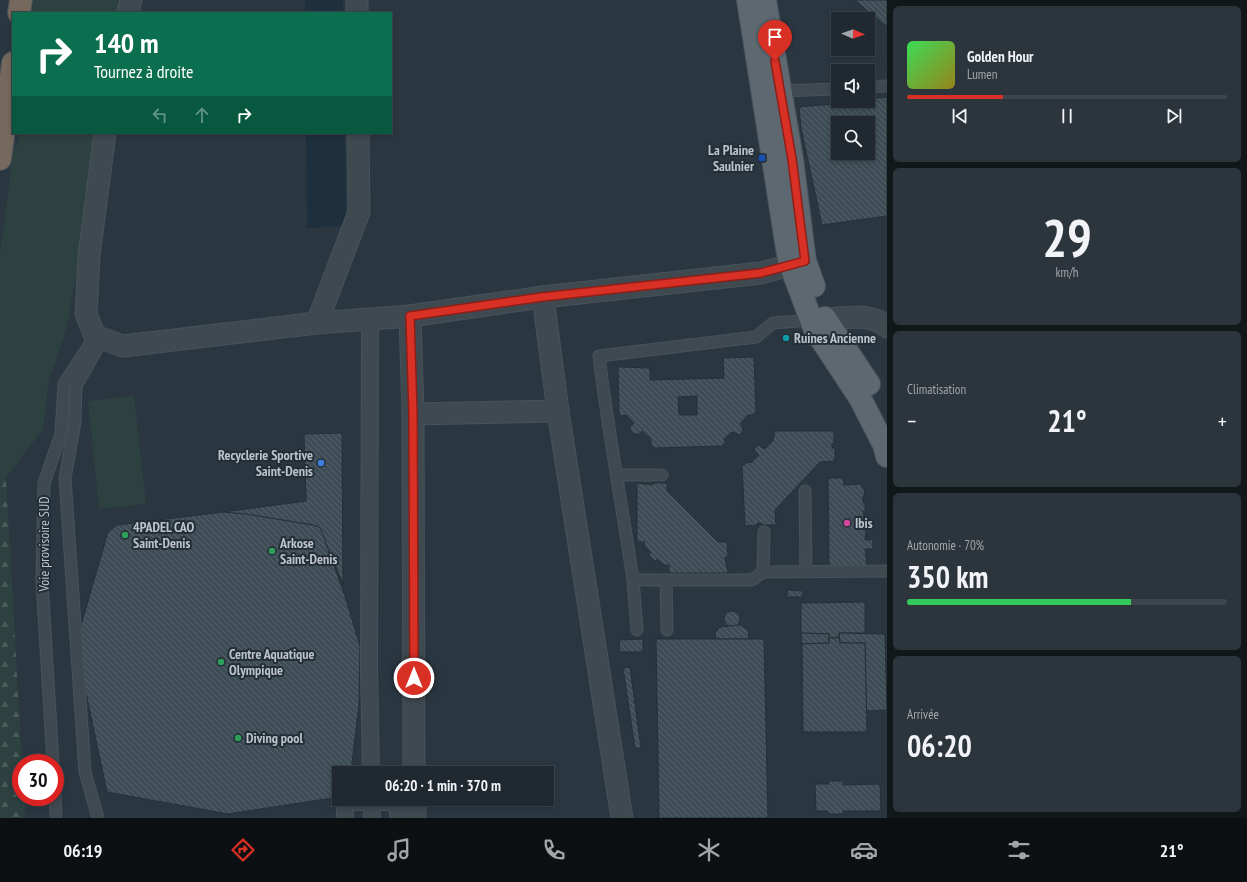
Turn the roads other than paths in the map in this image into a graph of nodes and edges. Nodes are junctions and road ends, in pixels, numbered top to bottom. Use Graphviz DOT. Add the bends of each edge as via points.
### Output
graph roads {
  1 [pos="21,0"];
  2 [pos="131,0"];
  3 [pos="357,0"];
  4 [pos="748,0"];
  5 [pos="765,0"];
  6 [pos="19,12"];
  7 [pos="128,12"];
  8 [pos="357,12"];
  9 [pos="12,70"];
  10 [pos="887,86"];
  11 [pos="875,87"];
  12 [pos="831,89"];
  13 [pos="781,91"];
  14 [pos="105,134"];
  15 [pos="358,134"];
  16 [pos="0,159"];
  17 [pos="798,264"];
  18 [pos="542,297"];
  19 [pos="410,316"];
  20 [pos="370,318"];
  21 [pos="819,320"];
  22 [pos="317,323"];
  23 [pos="887,327"];
  24 [pos="95,336"];
  25 [pos="558,410"];
  26 [pos="413,414"];
  27 [pos="887,419"];
  28 [pos="887,456"];
  29 [pos="618,475"];
  30 [pos="662,475"];
  31 [pos="805,491"];
  32 [pos="764,532"];
  33 [pos="887,571"];
  34 [pos="763,572"];
  35 [pos="806,572"];
  36 [pos="633,580"];
  37 [pos="666,580"];
  38 [pos="637,630"];
  39 [pos="667,630"];
  40 [pos="52,754"];
  41 [pos="371,766"];
  42 [pos="414,766"];
  43 [pos="55,806"];
  44 [pos="345,806"];
  45 [pos="371,806"];
  46 [pos="398,806"];
  47 [pos="415,806"];
  48 [pos="56,818"];
  49 [pos="98,818"];
  50 [pos="345,818"];
  51 [pos="372,818"];
  52 [pos="398,818"];
  53 [pos="415,818"];
  54 [pos="622,818"];
  1 -- 6 [label="highway"];
  2 -- 7 [label="street"];
  3 -- 8 [label="street"];
  4 -- 17 [label="main road" via="788,253"];
  5 -- 13 [label="main road"];
  9 -- 16 [label="highway"];
  10 -- 11 [label="lane"];
  12 -- 13 [label="lane"];
  13 -- 17 [label="main road"];
  14 -- 24 [label="street" via="88,271 86,314"];
  15 -- 22 [label="street" via="359,212"];
  17 -- 18 [label="street" via="761,273"];
  17 -- 21 [label="main road"];
  18 -- 19 [label="street"];
  18 -- 25 [label="street"];
  19 -- 20 [label="street"];
  19 -- 26 [label="street"];
  20 -- 22 [label="street"];
  20 -- 41 [label="street"];
  21 -- 23 [label="street" via="861,317 881,321"];
  21 -- 27 [label="main road" via="868,383"];
  21 -- 28 [label="main road" via="815,330 860,398"];
  21 -- 29 [label="lane" via="773,323 756,337 599,356 604,402"];
  22 -- 24 [label="street" via="123,346"];
  24 -- 40 [label="lane, Voie provisoire SUD" via="64,384 61,434 44,483 42,580"];
  24 -- 49 [label="lane" via="97,349 76,386 75,422 65,478 85,772"];
  25 -- 26 [label="street"];
  25 -- 54 [label="street"];
  26 -- 42 [label="street"];
  29 -- 30 [label="lane"];
  29 -- 36 [label="lane"];
  31 -- 35 [label="lane"];
  32 -- 34 [label="lane"];
  33 -- 35 [label="lane"];
  34 -- 35 [label="lane"];
  34 -- 37 [label="lane" via="752,580"];
  36 -- 37 [label="lane"];
  36 -- 38 [label="lane"];
  37 -- 39 [label="lane"];
  43 -- 48 [label="lane"];
  44 -- 50 [label="street"];
  45 -- 51 [label="street"];
  46 -- 52 [label="street"];
  47 -- 53 [label="street"];
}
